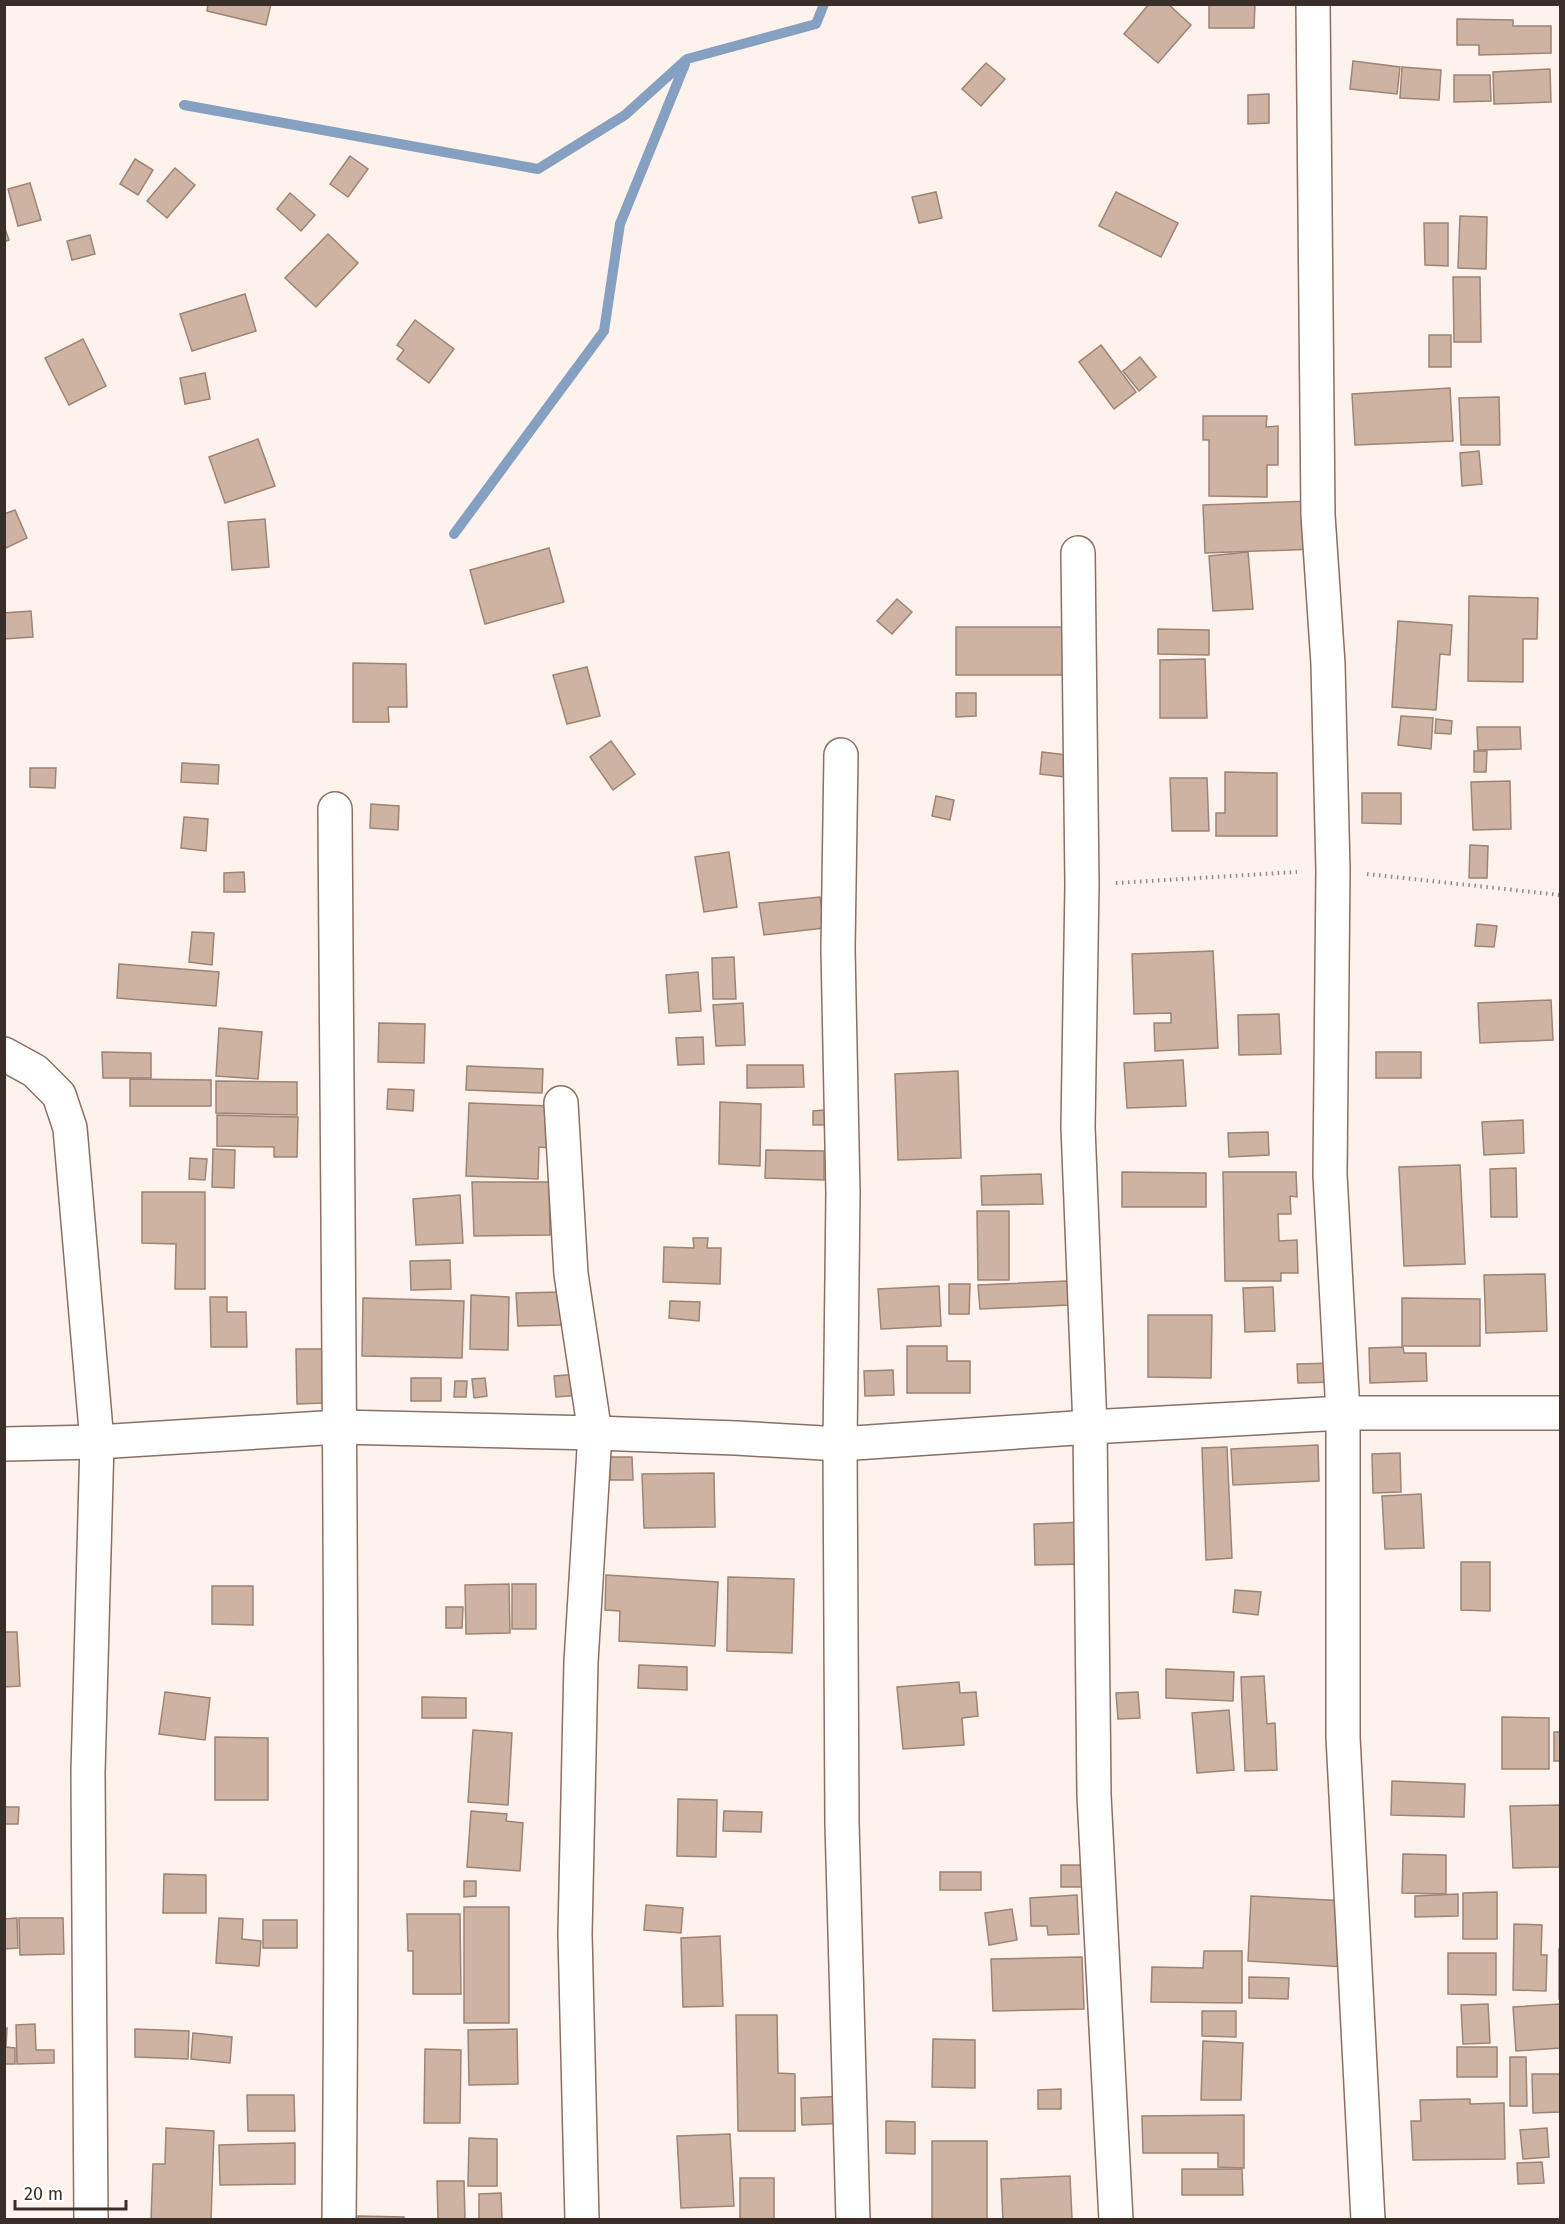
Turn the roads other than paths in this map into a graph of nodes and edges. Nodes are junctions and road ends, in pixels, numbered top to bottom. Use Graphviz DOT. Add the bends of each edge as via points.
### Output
graph roads {
  1 [pos="1313,4"];
  2 [pos="1078,553"];
  3 [pos="841,755"];
  4 [pos="335,809"];
  5 [pos="4,1054"];
  6 [pos="561,1103"];
  7 [pos="1343,1413"];
  8 [pos="1560,1413"];
  9 [pos="1089,1426"];
  10 [pos="339,1427"];
  11 [pos="595,1433"];
  12 [pos="97,1442"];
  13 [pos="4,1444"];
  14 [pos="840,1444"];
  15 [pos="91,2220"];
  16 [pos="339,2220"];
  17 [pos="582,2220"];
  18 [pos="853,2220"];
  19 [pos="1116,2220"];
  20 [pos="1368,2220"];
  1 -- 7 [label="street" via="1318,515 1328,664 1333,870 1330,1175"];
  2 -- 9 [label="street" via="1082,885 1078,1127"];
  3 -- 14 [label="street"];
  4 -- 10 [label="street"];
  5 -- 12 [label="street" via="35,1071 59,1095 70,1128"];
  6 -- 11 [label="street" via="571,1274"];
  7 -- 8 [label="street"];
  7 -- 9 [label="street"];
  7 -- 20 [label="street" via="1342,1737"];
  9 -- 14 [label="street"];
  9 -- 19 [label="street" via="1094,1795"];
  10 -- 11 [label="street"];
  10 -- 12 [label="street"];
  10 -- 16 [label="street"];
  11 -- 14 [label="street"];
  11 -- 17 [label="street" via="580,1662 575,1922"];
  12 -- 13 [label="street"];
  12 -- 15 [label="street" via="88,1772"];
  14 -- 18 [label="street" via="842,1823"];
}
